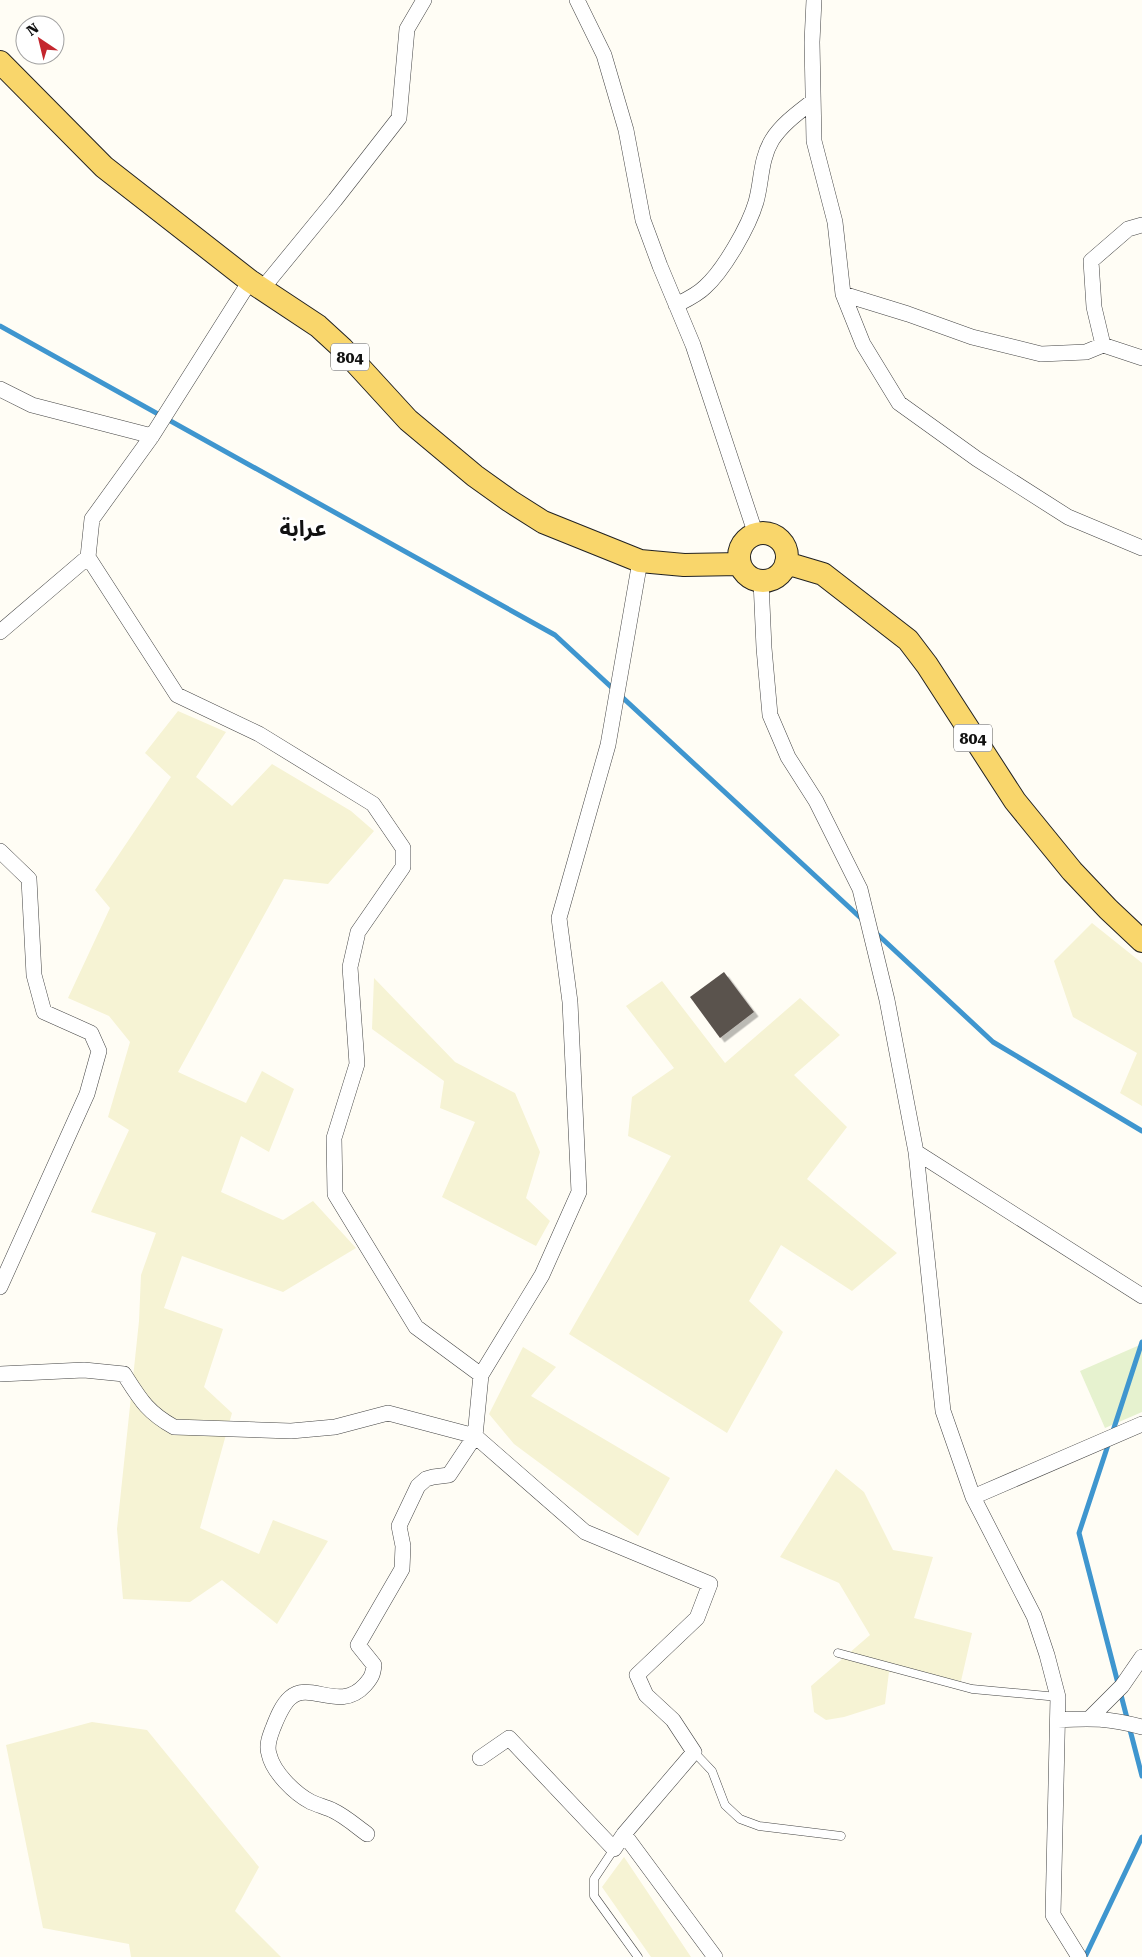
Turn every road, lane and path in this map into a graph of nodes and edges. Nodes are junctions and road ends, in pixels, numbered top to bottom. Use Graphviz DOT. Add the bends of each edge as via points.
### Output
graph roads {
  1 [pos="424,0"];
  2 [pos="577,0"];
  3 [pos="814,0"];
  4 [pos="0,62"];
  5 [pos="813,101"];
  6 [pos="1142,225"];
  7 [pos="256,285"];
  8 [pos="843,294"];
  9 [pos="676,305"];
  10 [pos="1103,345"];
  11 [pos="1142,358"];
  12 [pos="0,389"];
  13 [pos="152,436"];
  14 [pos="756,535"];
  15 [pos="1142,548"];
  16 [pos="88,557"];
  17 [pos="640,561"];
  18 [pos="786,562"];
  19 [pos="740,564"];
  20 [pos="761,581"];
  21 [pos="0,632"];
  22 [pos="0,851"];
  23 [pos="1142,941"];
  24 [pos="916,1152"];
  25 [pos="0,1287"];
  26 [pos="1142,1296"];
  27 [pos="0,1374"];
  28 [pos="481,1375"];
  29 [pos="1142,1424"];
  30 [pos="475,1436"];
  31 [pos="973,1497"];
  32 [pos="838,1653"];
  33 [pos="1142,1657"];
  34 [pos="1058,1697"];
  35 [pos="1090,1718"];
  36 [pos="1058,1720"];
  37 [pos="1142,1727"];
  38 [pos="694,1752"];
  39 [pos="480,1758"];
  40 [pos="367,1834"];
  41 [pos="624,1834"];
  42 [pos="841,1836"];
  43 [pos="614,1850"];
  44 [pos="638,1957"];
  45 [pos="715,1957"];
  46 [pos="1079,1957"];
  1 -- 7 [label="street" via="407,29 399,118 335,200"];
  2 -- 9 [label="street" via="604,55 626,130 644,220"];
  3 -- 5 [label="street"];
  4 -- 7 [label="main road, 804" via="104,167"];
  5 -- 8 [label="street" via="814,141 835,222"];
  5 -- 9 [label="street" via="772,140 761,165 756,202 727,260 706,287"];
  6 -- 10 [label="street" via="1128,229 1091,261 1094,307"];
  7 -- 13 [label="street"];
  7 -- 17 [label="main road, 804" via="318,326 408,420 475,476 544,522"];
  8 -- 10 [label="street" via="972,337 1041,354 1086,352"];
  8 -- 15 [label="street" via="863,344 899,403 977,459 1068,517"];
  9 -- 14 [label="street" via="719,419"];
  10 -- 11 [label="street"];
  12 -- 13 [label="street" via="32,405"];
  13 -- 16 [label="street" via="92,519"];
  14 -- 18 [label="main road" via="770,534 782,542"];
  14 -- 19 [label="main road" via="740,550"];
  16 -- 21 [label="street"];
  16 -- 28 [label="street" via="177,695 259,734 373,804 403,848 404,867 358,932 350,967 357,1064 334,1138 335,1194 416,1327"];
  17 -- 19 [label="main road, 804" via="684,565"];
  17 -- 28 [label="street" via="608,745 559,918 570,1002 579,1192 542,1274"];
  18 -- 20 [label="main road" via="780,574"];
  18 -- 23 [label="main road, 804" via="823,574 908,640 1015,800 1072,871"];
  19 -- 20 [label="main road" via="748,576"];
  20 -- 24 [label="street" via="770,715 788,757 816,801 860,889 887,1000"];
  22 -- 25 [label="street" via="29,879 34,975 44,1012 91,1033 99,1051 87,1094"];
  24 -- 26 [label="street"];
  24 -- 31 [label="street" via="942,1411"];
  27 -- 30 [label="street" via="84,1370 124,1374 142,1403 174,1426 291,1431 335,1427 388,1413"];
  28 -- 30 [label="street"];
  29 -- 31 [label="street"];
  30 -- 38 [label="street" via="585,1532 710,1584 697,1618 637,1675 646,1695 673,1720"];
  30 -- 40 [label="street" via="449,1475 433,1477 418,1486 399,1526 403,1546 402,1569 358,1644 374,1665 373,1676 350,1696 307,1692 290,1698 278,1716 269,1740 268,1752 274,1767 291,1786 310,1802 334,1811"];
  31 -- 34 [label="street" via="1034,1616"];
  32 -- 34 [label="lane" via="972,1689"];
  33 -- 35 [label="street" via="1122,1686"];
  34 -- 36 [label="street"];
  35 -- 36 [label="street"];
  35 -- 37 [label="street"];
  36 -- 46 [label="street" via="1053,1915"];
  38 -- 41 [label="street"];
  38 -- 42 [label="lane" via="712,1771 725,1805 740,1819 758,1826"];
  39 -- 43 [label="street" via="509,1738"];
  41 -- 43 [label="street"];
  41 -- 45 [label="street"];
  43 -- 44 [label="lane" via="594,1880 594,1896"];
}
